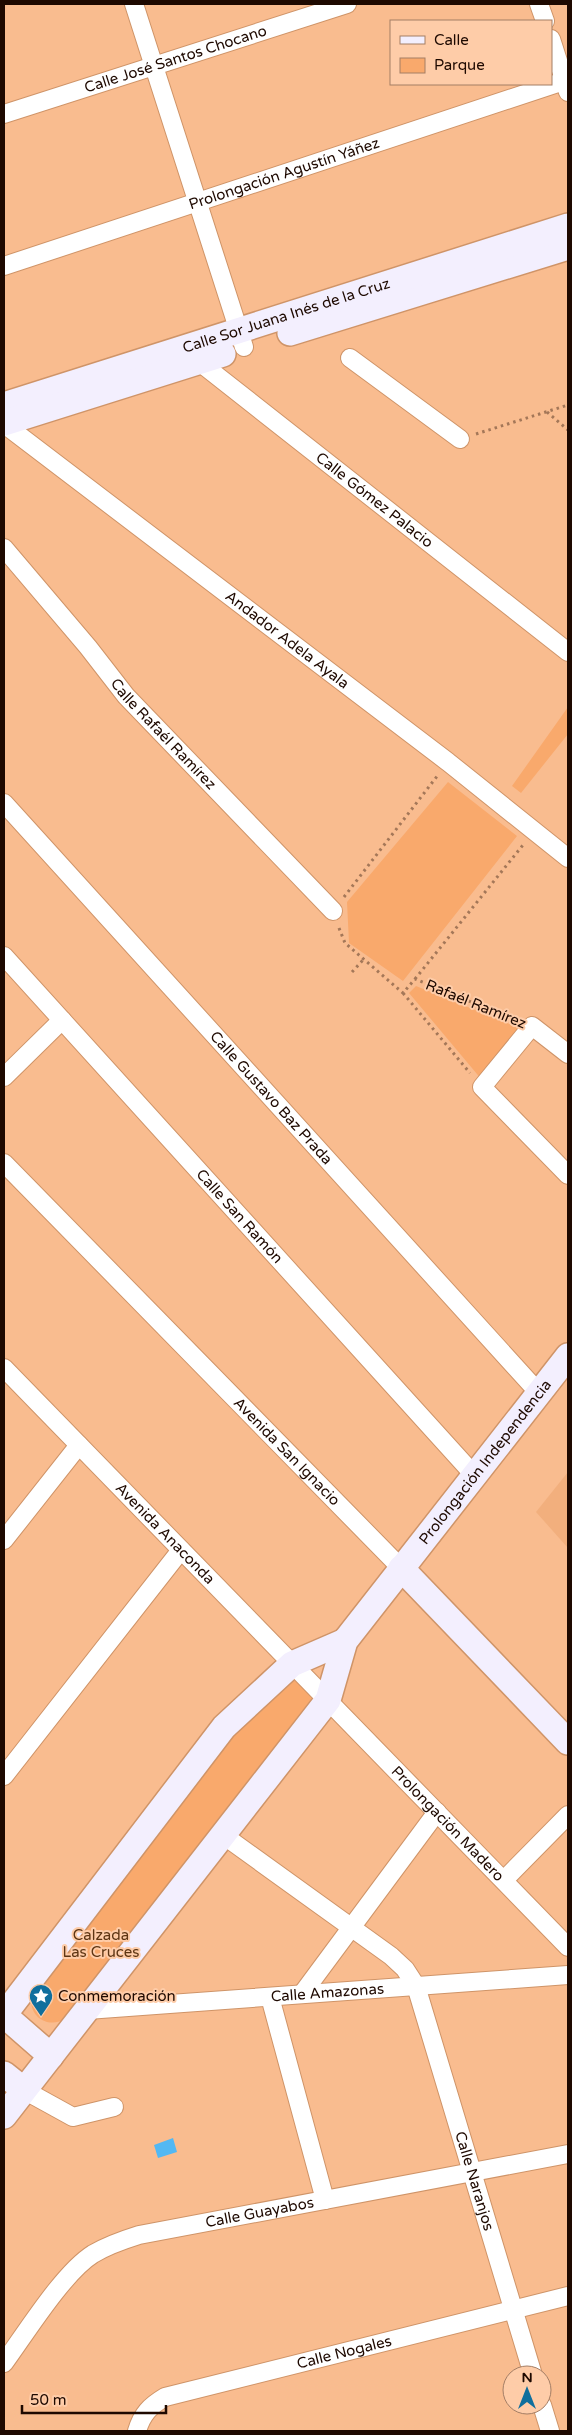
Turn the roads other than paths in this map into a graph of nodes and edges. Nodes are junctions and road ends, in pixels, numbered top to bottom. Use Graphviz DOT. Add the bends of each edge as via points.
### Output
graph roads {
  1 [pos="134,4"];
  2 [pos="347,4"];
  3 [pos="539,4"];
  4 [pos="545,20"];
  5 [pos="552,42"];
  6 [pos="154,66"];
  7 [pos="565,75"];
  8 [pos="552,79"];
  9 [pos="536,85"];
  10 [pos="4,114"];
  11 [pos="198,202"];
  12 [pos="568,226"];
  13 [pos="568,247"];
  14 [pos="518,252"];
  15 [pos="4,266"];
  16 [pos="241,339"];
  17 [pos="190,355"];
  18 [pos="350,358"];
  19 [pos="4,405"];
  20 [pos="4,424"];
  21 [pos="460,439"];
  22 [pos="4,548"];
  23 [pos="568,652"];
  24 [pos="4,803"];
  25 [pos="568,858"];
  26 [pos="333,911"];
  27 [pos="4,956"];
  28 [pos="62,1020"];
  29 [pos="568,1054"];
  30 [pos="4,1077"];
  31 [pos="4,1163"];
  32 [pos="568,1175"];
  33 [pos="568,1356"];
  34 [pos="4,1368"];
  35 [pos="539,1393"];
  36 [pos="79,1445"];
  37 [pos="475,1476"];
  38 [pos="4,1540"];
  39 [pos="181,1550"];
  40 [pos="401,1568"];
  41 [pos="345,1641"];
  42 [pos="292,1664"];
  43 [pos="328,1700"];
  44 [pos="568,1742"];
  45 [pos="4,1776"];
  46 [pos="437,1812"];
  47 [pos="568,1815"];
  48 [pos="223,1835"];
  49 [pos="504,1880"];
  50 [pos="351,1927"];
  51 [pos="568,1947"];
  52 [pos="568,1975"];
  53 [pos="416,1986"];
  54 [pos="302,1994"];
  55 [pos="270,1997"];
  56 [pos="87,2010"];
  57 [pos="4,2015"];
  58 [pos="51,2056"];
  59 [pos="4,2074"];
  60 [pos="24,2090"];
  61 [pos="114,2107"];
  62 [pos="4,2116"];
  63 [pos="568,2154"];
  64 [pos="472,2172"];
  65 [pos="325,2200"];
  66 [pos="568,2296"];
  67 [pos="513,2310"];
  68 [pos="4,2363"];
  69 [pos="530,2365"];
  70 [pos="545,2415"];
  71 [pos="137,2431"];
  72 [pos="550,2431"];
  1 -- 6 [label="street"];
  2 -- 6 [label="street, Calle José Santos Chocano"];
  3 -- 4 [label="street"];
  5 -- 7 [label="street"];
  6 -- 10 [label="street, Calle José Santos Chocano"];
  6 -- 11 [label="street"];
  7 -- 8 [label="street, Prolongación Agustín Yáñez"];
  9 -- 11 [label="street, Prolongación Agustín Yáñez"];
  11 -- 15 [label="street, Prolongación Agustín Yáñez"];
  11 -- 16 [label="street"];
  12 -- 14 [label="street, Calle Sor Juana Inés de la Cruz"];
  13 -- 14 [label="street, Calle Sor Juana Inés de la Cruz"];
  14 -- 16 [label="street, Calle Sor Juana Inés de la Cruz"];
  16 -- 17 [label="street, Calle Sor Juana Inés de la Cruz"];
  17 -- 19 [label="street, Calle Sor Juana Inés de la Cruz"];
  17 -- 20 [label="street, Calle Sor Juana Inés de la Cruz"];
  17 -- 23 [label="street, Calle Gómez Palacio"];
  18 -- 21 [label="street"];
  20 -- 25 [label="street, Andador Adela Ayala" via="448,762"];
  22 -- 26 [label="street, Calle Rafaél Ramírez" via="126,696"];
  24 -- 35 [label="street, Calle Gustavo Baz Prada"];
  27 -- 28 [label="street, Calle San Ramón"];
  28 -- 30 [label="street"];
  28 -- 37 [label="street, Calle San Ramón"];
  29 -- 32 [label="street, Rafaél Ramírez" via="532,1026 482,1087"];
  31 -- 40 [label="street, Avenida San Ignacio"];
  33 -- 35 [label="street, Prolongación Independencia"];
  34 -- 36 [label="street, Avenida Anaconda"];
  35 -- 37 [label="street, Prolongación Independencia"];
  36 -- 38 [label="street"];
  36 -- 39 [label="street, Avenida Anaconda"];
  37 -- 40 [label="street, Prolongación Independencia"];
  39 -- 42 [label="street, Avenida Anaconda"];
  39 -- 45 [label="street"];
  40 -- 41 [label="street"];
  40 -- 44 [label="street, Avenida San Ignacio"];
  41 -- 42 [label="street"];
  41 -- 43 [label="street"];
  42 -- 43 [label="street, Avenida Anaconda"];
  42 -- 57 [label="street" via="224,1727"];
  43 -- 46 [label="street, Prolongación Madero"];
  43 -- 48 [label="street"];
  46 -- 49 [label="street, Prolongación Madero"];
  46 -- 50 [label="street"];
  47 -- 49 [label="street"];
  48 -- 50 [label="street, Calle Naranjos"];
  48 -- 56 [label="street"];
  49 -- 51 [label="street, Prolongación Madero"];
  50 -- 53 [label="street, Calle Naranjos" via="405,1969"];
  50 -- 54 [label="street"];
  52 -- 53 [label="street, Calle Amazonas"];
  53 -- 54 [label="street, Calle Amazonas"];
  53 -- 64 [label="street, Calle Naranjos"];
  54 -- 55 [label="street, Calle Amazonas"];
  55 -- 56 [label="street, Calle Amazonas"];
  55 -- 65 [label="street"];
  56 -- 58 [label="street"];
  57 -- 58 [label="street"];
  58 -- 60 [label="street"];
  59 -- 60 [label="street"];
  60 -- 61 [label="street" via="73,2117"];
  60 -- 62 [label="street"];
  63 -- 64 [label="street, Calle Guayabos"];
  64 -- 65 [label="street, Calle Guayabos"];
  64 -- 67 [label="street, Calle Naranjos"];
  65 -- 68 [label="street, Calle Guayabos" via="139,2235 110,2244 72,2272"];
  66 -- 67 [label="street, Calle Nogales"];
  67 -- 69 [label="street, Calle Naranjos"];
  67 -- 71 [label="street, Calle Nogales" via="165,2397 151,2406"];
  70 -- 72 [label="street"];
}
